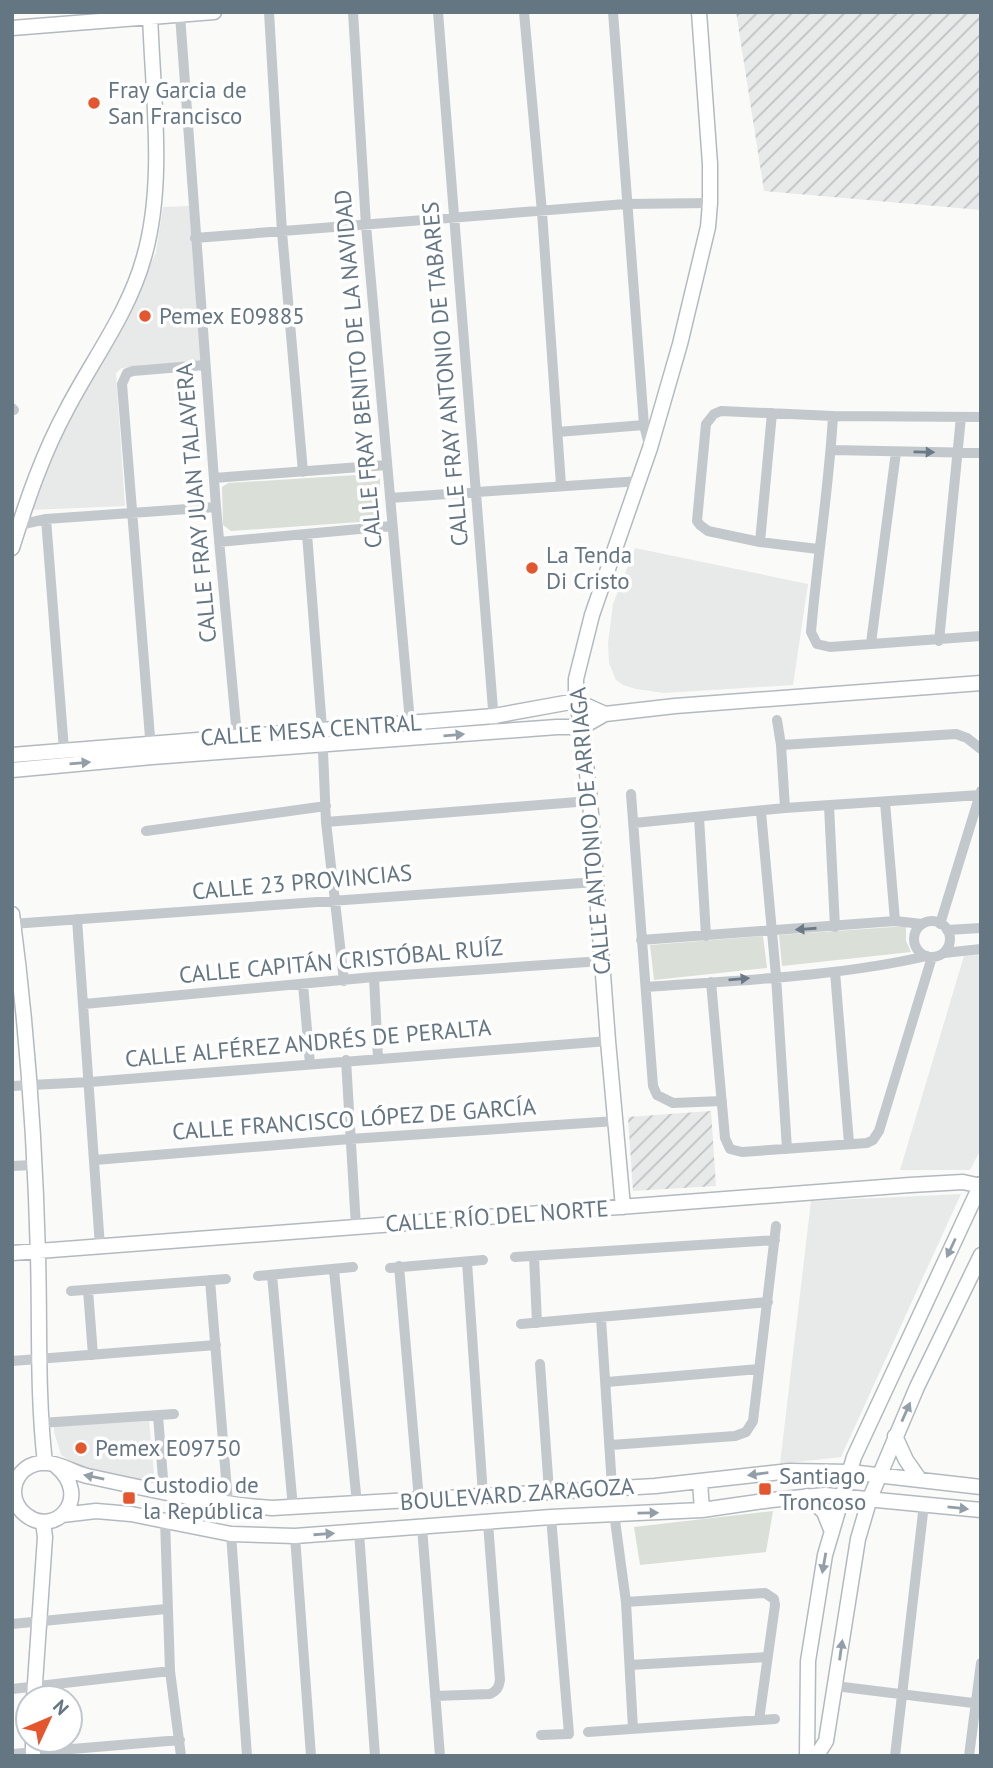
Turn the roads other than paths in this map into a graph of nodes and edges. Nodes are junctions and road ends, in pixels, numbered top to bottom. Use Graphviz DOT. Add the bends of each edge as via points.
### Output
graph roads {
  1 [pos="214,12"];
  2 [pos="269,12"];
  3 [pos="353,12"];
  4 [pos="438,12"];
  5 [pos="524,12"];
  6 [pos="613,12"];
  7 [pos="699,12"];
  8 [pos="150,14"];
  9 [pos="180,15"];
  10 [pos="12,28"];
  11 [pos="710,203"];
  12 [pos="626,204"];
  13 [pos="542,212"];
  14 [pos="453,219"];
  15 [pos="366,225"];
  16 [pos="282,232"];
  17 [pos="195,238"];
  18 [pos="205,365"];
  19 [pos="772,414"];
  20 [pos="833,416"];
  21 [pos="961,417"];
  22 [pos="981,417"];
  23 [pos="644,425"];
  24 [pos="558,432"];
  25 [pos="650,448"];
  26 [pos="831,450"];
  27 [pos="896,452"];
  28 [pos="958,453"];
  29 [pos="981,453"];
  30 [pos="387,465"];
  31 [pos="303,472"];
  32 [pos="214,478"];
  33 [pos="640,481"];
  34 [pos="561,485"];
  35 [pos="475,490"];
  36 [pos="390,498"];
  37 [pos="216,507"];
  38 [pos="131,513"];
  39 [pos="46,519"];
  40 [pos="16,525"];
  41 [pos="392,526"];
  42 [pos="306,534"];
  43 [pos="219,542"];
  44 [pos="760,542"];
  45 [pos="12,548"];
  46 [pos="818,549"];
  47 [pos="981,636"];
  48 [pos="939,641"];
  49 [pos="872,642"];
  50 [pos="981,682"];
  51 [pos="576,701"];
  52 [pos="605,714"];
  53 [pos="494,716"];
  54 [pos="777,720"];
  55 [pos="410,722"];
  56 [pos="582,727"];
  57 [pos="322,728"];
  58 [pos="495,732"];
  59 [pos="237,736"];
  60 [pos="781,745"];
  61 [pos="322,746"];
  62 [pos="981,749"];
  63 [pos="64,750"];
  64 [pos="151,750"];
  65 [pos="12,755"];
  66 [pos="12,769"];
  67 [pos="980,793"];
  68 [pos="631,794"];
  69 [pos="590,801"];
  70 [pos="885,802"];
  71 [pos="326,806"];
  72 [pos="829,806"];
  73 [pos="785,808"];
  74 [pos="761,812"];
  75 [pos="699,817"];
  76 [pos="326,822"];
  77 [pos="634,823"];
  78 [pos="146,831"];
  79 [pos="596,882"];
  80 [pos="335,899"];
  81 [pos="77,919"];
  82 [pos="13,921"];
  83 [pos="895,921"];
  84 [pos="922,925"];
  85 [pos="835,927"];
  86 [pos="943,927"];
  87 [pos="981,928"];
  88 [pos="771,931"];
  89 [pos="706,936"];
  90 [pos="641,940"];
  91 [pos="981,948"];
  92 [pos="944,953"];
  93 [pos="929,957"];
  94 [pos="602,961"];
  95 [pos="835,971"];
  96 [pos="776,976"];
  97 [pos="373,977"];
  98 [pos="344,981"];
  99 [pos="711,982"];
  100 [pos="303,984"];
  101 [pos="646,987"];
  102 [pos="84,1004"];
  103 [pos="17,1005"];
  104 [pos="608,1041"];
  105 [pos="378,1059"];
  106 [pos="346,1060"];
  107 [pos="310,1064"];
  108 [pos="90,1082"];
  109 [pos="28,1084"];
  110 [pos="12,1086"];
  111 [pos="722,1101"];
  112 [pos="617,1121"];
  113 [pos="349,1139"];
  114 [pos="849,1143"];
  115 [pos="788,1149"];
  116 [pos="95,1160"];
  117 [pos="34,1164"];
  118 [pos="12,1166"];
  119 [pos="980,1186"];
  120 [pos="624,1207"];
  121 [pos="776,1226"];
  122 [pos="356,1227"];
  123 [pos="775,1240"];
  124 [pos="100,1247"];
  125 [pos="38,1251"];
  126 [pos="12,1253"];
  127 [pos="981,1255"];
  128 [pos="534,1256"];
  129 [pos="515,1257"];
  130 [pos="483,1260"];
  131 [pos="467,1262"];
  132 [pos="353,1267"];
  133 [pos="334,1270"];
  134 [pos="272,1275"];
  135 [pos="258,1276"];
  136 [pos="226,1279"];
  137 [pos="210,1280"];
  138 [pos="88,1290"];
  139 [pos="71,1291"];
  140 [pos="768,1302"];
  141 [pos="601,1318"];
  142 [pos="537,1323"];
  143 [pos="521,1324"];
  144 [pos="216,1345"];
  145 [pos="93,1355"];
  146 [pos="41,1359"];
  147 [pos="12,1361"];
  148 [pos="540,1364"];
  149 [pos="759,1369"];
  150 [pos="607,1382"];
  151 [pos="174,1414"];
  152 [pos="158,1416"];
  153 [pos="41,1423"];
  154 [pos="895,1436"];
  155 [pos="611,1445"];
  156 [pos="51,1464"];
  157 [pos="850,1472"];
  158 [pos="16,1474"];
  159 [pos="878,1475"];
  160 [pos="920,1480"];
  161 [pos="700,1482"];
  162 [pos="612,1487"];
  163 [pos="981,1487"];
  164 [pos="164,1491"];
  165 [pos="549,1491"];
  166 [pos="483,1495"];
  167 [pos="807,1496"];
  168 [pos="842,1497"];
  169 [pos="870,1498"];
  170 [pos="419,1500"];
  171 [pos="228,1503"];
  172 [pos="357,1504"];
  173 [pos="924,1504"];
  174 [pos="293,1508"];
  175 [pos="702,1510"];
  176 [pos="981,1510"];
  177 [pos="18,1513"];
  178 [pos="614,1513"];
  179 [pos="62,1515"];
  180 [pos="551,1517"];
  181 [pos="165,1520"];
  182 [pos="43,1521"];
  183 [pos="488,1523"];
  184 [pos="422,1527"];
  185 [pos="359,1532"];
  186 [pos="832,1532"];
  187 [pos="231,1534"];
  188 [pos="295,1536"];
  189 [pos="626,1602"];
  190 [pos="166,1609"];
  191 [pos="38,1622"];
  192 [pos="12,1624"];
  193 [pos="767,1657"];
  194 [pos="981,1663"];
  195 [pos="630,1665"];
  196 [pos="170,1671"];
  197 [pos="35,1684"];
  198 [pos="84,1685"];
  199 [pos="835,1686"];
  200 [pos="902,1693"];
  201 [pos="435,1696"];
  202 [pos="978,1703"];
  203 [pos="775,1719"];
  204 [pos="759,1720"];
  205 [pos="633,1729"];
  206 [pos="588,1732"];
  207 [pos="541,1735"];
  208 [pos="180,1740"];
  209 [pos="84,1746"];
  210 [pos="807,1755"];
  211 [pos="181,1756"];
  212 [pos="247,1756"];
  213 [pos="311,1756"];
  214 [pos="375,1756"];
  215 [pos="440,1756"];
  216 [pos="895,1756"];
  217 [pos="969,1756"];
  1 -- 9 [label="main road"];
  2 -- 16 [label="street"];
  3 -- 15 [label="street, CALLE FRAY BENITO DE LA NAVIDAD"];
  4 -- 14 [label="street, CALLE FRAY ANTONIO DE TABARES"];
  5 -- 13 [label="street"];
  6 -- 12 [label="street"];
  7 -- 11 [label="main road, CALLE ANTONIO DE ARRIAGA"];
  8 -- 9 [label="main road"];
  8 -- 10 [label="main road"];
  8 -- 40 [label="main road" via="155,173 144,258 113,328 55,432"];
  9 -- 17 [label="street, CALLE FRAY JUAN TALAVERA"];
  11 -- 12 [label="street"];
  11 -- 25 [label="main road, CALLE ANTONIO DE ARRIAGA" via="696,280"];
  12 -- 13 [label="street"];
  12 -- 23 [label="street"];
  13 -- 14 [label="street"];
  13 -- 24 [label="street"];
  14 -- 15 [label="street"];
  14 -- 35 [label="street, CALLE FRAY ANTONIO DE TABARES"];
  15 -- 16 [label="street"];
  15 -- 30 [label="street, CALLE FRAY BENITO DE LA NAVIDAD"];
  16 -- 17 [label="street"];
  16 -- 31 [label="street"];
  17 -- 18 [label="street, CALLE FRAY JUAN TALAVERA"];
  18 -- 32 [label="street, CALLE FRAY JUAN TALAVERA"];
  18 -- 38 [label="street" via="133,371 124,377"];
  19 -- 20 [label="street"];
  19 -- 44 [label="street"];
  19 -- 44 [label="street" via="721,411 708,419 697,520 708,531"];
  20 -- 21 [label="street"];
  20 -- 26 [label="street"];
  21 -- 22 [label="street"];
  21 -- 28 [label="street"];
  23 -- 24 [label="street"];
  23 -- 25 [label="street"];
  24 -- 34 [label="street"];
  25 -- 33 [label="main road, CALLE ANTONIO DE ARRIAGA"];
  26 -- 27 [label="street"];
  26 -- 46 [label="street"];
  27 -- 28 [label="street, one-way"];
  27 -- 49 [label="street"];
  28 -- 29 [label="street"];
  28 -- 48 [label="street"];
  30 -- 31 [label="street"];
  30 -- 36 [label="street, CALLE FRAY BENITO DE LA NAVIDAD"];
  31 -- 32 [label="street"];
  32 -- 37 [label="street, CALLE FRAY JUAN TALAVERA"];
  33 -- 34 [label="street"];
  33 -- 51 [label="main road, CALLE ANTONIO DE ARRIAGA" via="583,644"];
  34 -- 35 [label="street"];
  35 -- 36 [label="street"];
  35 -- 53 [label="street, CALLE FRAY ANTONIO DE TABARES"];
  36 -- 41 [label="street, CALLE FRAY BENITO DE LA NAVIDAD"];
  37 -- 38 [label="street"];
  37 -- 43 [label="street, CALLE FRAY JUAN TALAVERA"];
  38 -- 39 [label="street"];
  38 -- 64 [label="street"];
  39 -- 40 [label="street"];
  39 -- 63 [label="street"];
  40 -- 45 [label="main road"];
  41 -- 42 [label="street"];
  41 -- 55 [label="street, CALLE FRAY BENITO DE LA NAVIDAD"];
  42 -- 43 [label="street"];
  42 -- 57 [label="street"];
  43 -- 59 [label="street, CALLE FRAY JUAN TALAVERA"];
  44 -- 46 [label="street"];
  46 -- 49 [label="street" via="811,632 817,644"];
  47 -- 48 [label="street"];
  48 -- 49 [label="street"];
  50 -- 52 [label="main road, CALLE MESA CENTRAL"];
  51 -- 52 [label="main road"];
  51 -- 53 [label="main road, CALLE MESA CENTRAL"];
  51 -- 56 [label="main road, CALLE ANTONIO DE ARRIAGA"];
  52 -- 56 [label="main road, CALLE MESA CENTRAL"];
  53 -- 55 [label="main road, CALLE MESA CENTRAL"];
  53 -- 58 [label="street, CALLE FRAY ANTONIO DE TABARES"];
  54 -- 60 [label="street"];
  55 -- 57 [label="main road, CALLE MESA CENTRAL"];
  56 -- 58 [label="main road, CALLE MESA CENTRAL"];
  56 -- 69 [label="main road, CALLE ANTONIO DE ARRIAGA"];
  57 -- 59 [label="main road, CALLE MESA CENTRAL"];
  57 -- 61 [label="street"];
  61 -- 58 [label="main road, CALLE MESA CENTRAL, one-way"];
  59 -- 64 [label="main road, CALLE MESA CENTRAL"];
  60 -- 62 [label="street" via="956,734"];
  60 -- 73 [label="street"];
  61 -- 64 [label="main road, CALLE MESA CENTRAL"];
  61 -- 71 [label="street"];
  63 -- 64 [label="main road, CALLE MESA CENTRAL"];
  63 -- 65 [label="main road, CALLE MESA CENTRAL"];
  66 -- 64 [label="main road, CALLE MESA CENTRAL, one-way"];
  67 -- 70 [label="street"];
  67 -- 86 [label="street"];
  68 -- 77 [label="street"];
  69 -- 76 [label="street"];
  69 -- 79 [label="main road, CALLE ANTONIO DE ARRIAGA"];
  70 -- 72 [label="street"];
  70 -- 83 [label="street"];
  71 -- 76 [label="street"];
  71 -- 78 [label="street"];
  72 -- 73 [label="street"];
  72 -- 85 [label="street"];
  73 -- 74 [label="street"];
  74 -- 75 [label="street"];
  74 -- 88 [label="street"];
  75 -- 77 [label="street"];
  75 -- 89 [label="street"];
  76 -- 80 [label="street"];
  77 -- 90 [label="street"];
  79 -- 80 [label="street, CALLE 23 PROVINCIAS"];
  79 -- 94 [label="main road, CALLE ANTONIO DE ARRIAGA"];
  80 -- 81 [label="street, CALLE 23 PROVINCIAS"];
  80 -- 98 [label="street"];
  81 -- 82 [label="street, CALLE 23 PROVINCIAS"];
  81 -- 102 [label="street"];
  82 -- 103 [label="main road"];
  83 -- 84 [label="street"];
  83 -- 85 [label="street"];
  84 -- 86 [label="street" via="931,922"];
  84 -- 93 [label="street" via="914,939 918,950"];
  85 -- 88 [label="street, one-way"];
  86 -- 87 [label="street"];
  86 -- 92 [label="street" via="950,940"];
  88 -- 89 [label="street"];
  88 -- 96 [label="street"];
  89 -- 90 [label="street"];
  90 -- 101 [label="street"];
  91 -- 92 [label="street"];
  92 -- 93 [label="street"];
  93 -- 95 [label="street"];
  93 -- 114 [label="street" via="879,1131 867,1143"];
  94 -- 97 [label="street, CALLE CAPITÁN CRISTÓBAL RUÍZ"];
  94 -- 104 [label="main road, CALLE ANTONIO DE ARRIAGA"];
  95 -- 96 [label="street"];
  95 -- 114 [label="street"];
  99 -- 96 [label="street, one-way"];
  96 -- 115 [label="street"];
  97 -- 98 [label="street, CALLE CAPITÁN CRISTÓBAL RUÍZ"];
  97 -- 105 [label="street"];
  98 -- 100 [label="street, CALLE CAPITÁN CRISTÓBAL RUÍZ"];
  99 -- 101 [label="street"];
  99 -- 111 [label="street"];
  100 -- 102 [label="street, CALLE CAPITÁN CRISTÓBAL RUÍZ"];
  100 -- 107 [label="street"];
  101 -- 111 [label="street" via="657,1095 673,1103"];
  102 -- 108 [label="street"];
  103 -- 109 [label="main road"];
  104 -- 105 [label="street, CALLE ALFÉREZ ANDRÉS DE PERALTA"];
  104 -- 112 [label="main road, CALLE ANTONIO DE ARRIAGA"];
  105 -- 106 [label="street, CALLE ALFÉREZ ANDRÉS DE PERALTA"];
  106 -- 107 [label="street, CALLE ALFÉREZ ANDRÉS DE PERALTA"];
  106 -- 113 [label="street"];
  107 -- 108 [label="street, CALLE ALFÉREZ ANDRÉS DE PERALTA"];
  108 -- 109 [label="street, CALLE ALFÉREZ ANDRÉS DE PERALTA"];
  108 -- 116 [label="street"];
  109 -- 110 [label="street, CALLE ALFÉREZ ANDRÉS DE PERALTA"];
  109 -- 117 [label="main road"];
  111 -- 115 [label="street" via="730,1149"];
  112 -- 113 [label="street, CALLE FRANCISCO LÓPEZ DE GARCÍA"];
  112 -- 120 [label="main road, CALLE ANTONIO DE ARRIAGA"];
  113 -- 116 [label="street, CALLE FRANCISCO LÓPEZ DE GARCÍA"];
  113 -- 122 [label="street"];
  114 -- 115 [label="street"];
  116 -- 124 [label="street"];
  117 -- 118 [label="street"];
  117 -- 125 [label="main road"];
  119 -- 120 [label="main road, CALLE RÍO DEL NORTE" via="963,1182"];
  119 -- 157 [label="main road, one-way"];
  120 -- 122 [label="main road, CALLE RÍO DEL NORTE"];
  121 -- 123 [label="street"];
  122 -- 124 [label="main road, CALLE RÍO DEL NORTE"];
  123 -- 128 [label="street"];
  123 -- 140 [label="street"];
  124 -- 125 [label="main road, CALLE RÍO DEL NORTE"];
  125 -- 126 [label="main road, CALLE RÍO DEL NORTE"];
  125 -- 146 [label="main road"];
  154 -- 127 [label="main road, one-way"];
  128 -- 129 [label="street"];
  128 -- 142 [label="street"];
  130 -- 131 [label="street"];
  131 -- 166 [label="street"];
  131 -- 170 [label="street" via="395,1267"];
  132 -- 133 [label="street"];
  133 -- 134 [label="street"];
  133 -- 172 [label="street"];
  134 -- 135 [label="street"];
  134 -- 174 [label="street"];
  136 -- 137 [label="street"];
  137 -- 138 [label="street"];
  137 -- 144 [label="street"];
  138 -- 139 [label="street"];
  138 -- 145 [label="street"];
  140 -- 141 [label="street"];
  140 -- 149 [label="street"];
  141 -- 142 [label="street"];
  141 -- 150 [label="street"];
  142 -- 143 [label="street"];
  144 -- 145 [label="street"];
  144 -- 171 [label="street"];
  145 -- 146 [label="street"];
  146 -- 147 [label="street"];
  146 -- 153 [label="main road"];
  148 -- 165 [label="street"];
  149 -- 150 [label="street"];
  149 -- 155 [label="street" via="753,1420 741,1434"];
  150 -- 155 [label="street"];
  151 -- 152 [label="street"];
  152 -- 153 [label="street"];
  152 -- 164 [label="street"];
  153 -- 156 [label="main road"];
  154 -- 159 [label="main road"];
  154 -- 160 [label="main road"];
  155 -- 162 [label="street"];
  156 -- 158 [label="main road" via="31,1465"];
  164 -- 156 [label="main road, BOULEVARD ZARAGOZA, one-way" via="81,1475"];
  156 -- 179 [label="main road" via="67,1474 73,1491"];
  157 -- 159 [label="main road, BOULEVARD ZARAGOZA"];
  157 -- 161 [label="main road, BOULEVARD ZARAGOZA, one-way" via="772,1472"];
  157 -- 168 [label="main road"];
  158 -- 177 [label="main road"];
  159 -- 160 [label="main road, BOULEVARD ZARAGOZA"];
  159 -- 169 [label="main road"];
  160 -- 163 [label="main road, BOULEVARD ZARAGOZA"];
  161 -- 162 [label="main road, BOULEVARD ZARAGOZA"];
  161 -- 175 [label="main road"];
  162 -- 165 [label="main road, BOULEVARD ZARAGOZA"];
  164 -- 171 [label="main road, BOULEVARD ZARAGOZA"];
  165 -- 166 [label="main road, BOULEVARD ZARAGOZA"];
  166 -- 170 [label="main road, BOULEVARD ZARAGOZA"];
  167 -- 168 [label="main road, BOULEVARD ZARAGOZA"];
  167 -- 175 [label="main road, BOULEVARD ZARAGOZA"];
  167 -- 186 [label="main road" via="824,1512"];
  168 -- 169 [label="main road, BOULEVARD ZARAGOZA"];
  168 -- 186 [label="main road"];
  169 -- 173 [label="main road, BOULEVARD ZARAGOZA"];
  199 -- 169 [label="main road, one-way" via="858,1539"];
  170 -- 172 [label="main road, BOULEVARD ZARAGOZA"];
  171 -- 174 [label="main road, BOULEVARD ZARAGOZA"];
  172 -- 174 [label="main road, BOULEVARD ZARAGOZA"];
  173 -- 176 [label="main road, BOULEVARD ZARAGOZA, one-way"];
  173 -- 200 [label="street"];
  178 -- 175 [label="main road, BOULEVARD ZARAGOZA, one-way"];
  177 -- 182 [label="main road"];
  178 -- 180 [label="main road, BOULEVARD ZARAGOZA"];
  178 -- 189 [label="street"];
  179 -- 181 [label="main road, BOULEVARD ZARAGOZA" via="96,1511"];
  179 -- 182 [label="main road"];
  180 -- 183 [label="main road, BOULEVARD ZARAGOZA"];
  180 -- 207 [label="street" via="569,1734"];
  181 -- 187 [label="main road, BOULEVARD ZARAGOZA"];
  181 -- 190 [label="street"];
  182 -- 191 [label="main road"];
  183 -- 184 [label="main road, BOULEVARD ZARAGOZA"];
  183 -- 201 [label="street" via="499,1687 489,1694"];
  184 -- 185 [label="main road, BOULEVARD ZARAGOZA"];
  184 -- 201 [label="street"];
  188 -- 185 [label="main road, BOULEVARD ZARAGOZA, one-way"];
  185 -- 214 [label="street"];
  186 -- 210 [label="main road, one-way" via="808,1661"];
  187 -- 188 [label="main road, BOULEVARD ZARAGOZA"];
  187 -- 212 [label="street"];
  188 -- 213 [label="street"];
  189 -- 193 [label="street" via="765,1593 775,1605"];
  189 -- 195 [label="street"];
  190 -- 191 [label="street"];
  190 -- 196 [label="street"];
  191 -- 192 [label="street"];
  191 -- 197 [label="main road"];
  193 -- 195 [label="street"];
  193 -- 204 [label="street"];
  194 -- 202 [label="street"];
  195 -- 205 [label="street"];
  196 -- 198 [label="street"];
  196 -- 208 [label="street"];
  199 -- 200 [label="street"];
  199 -- 210 [label="main road" via="825,1746"];
  200 -- 202 [label="street"];
  200 -- 216 [label="street"];
  201 -- 215 [label="street"];
  202 -- 217 [label="street"];
  203 -- 204 [label="street"];
  204 -- 205 [label="street"];
  205 -- 206 [label="street"];
  208 -- 209 [label="street"];
  208 -- 211 [label="street"];
}
